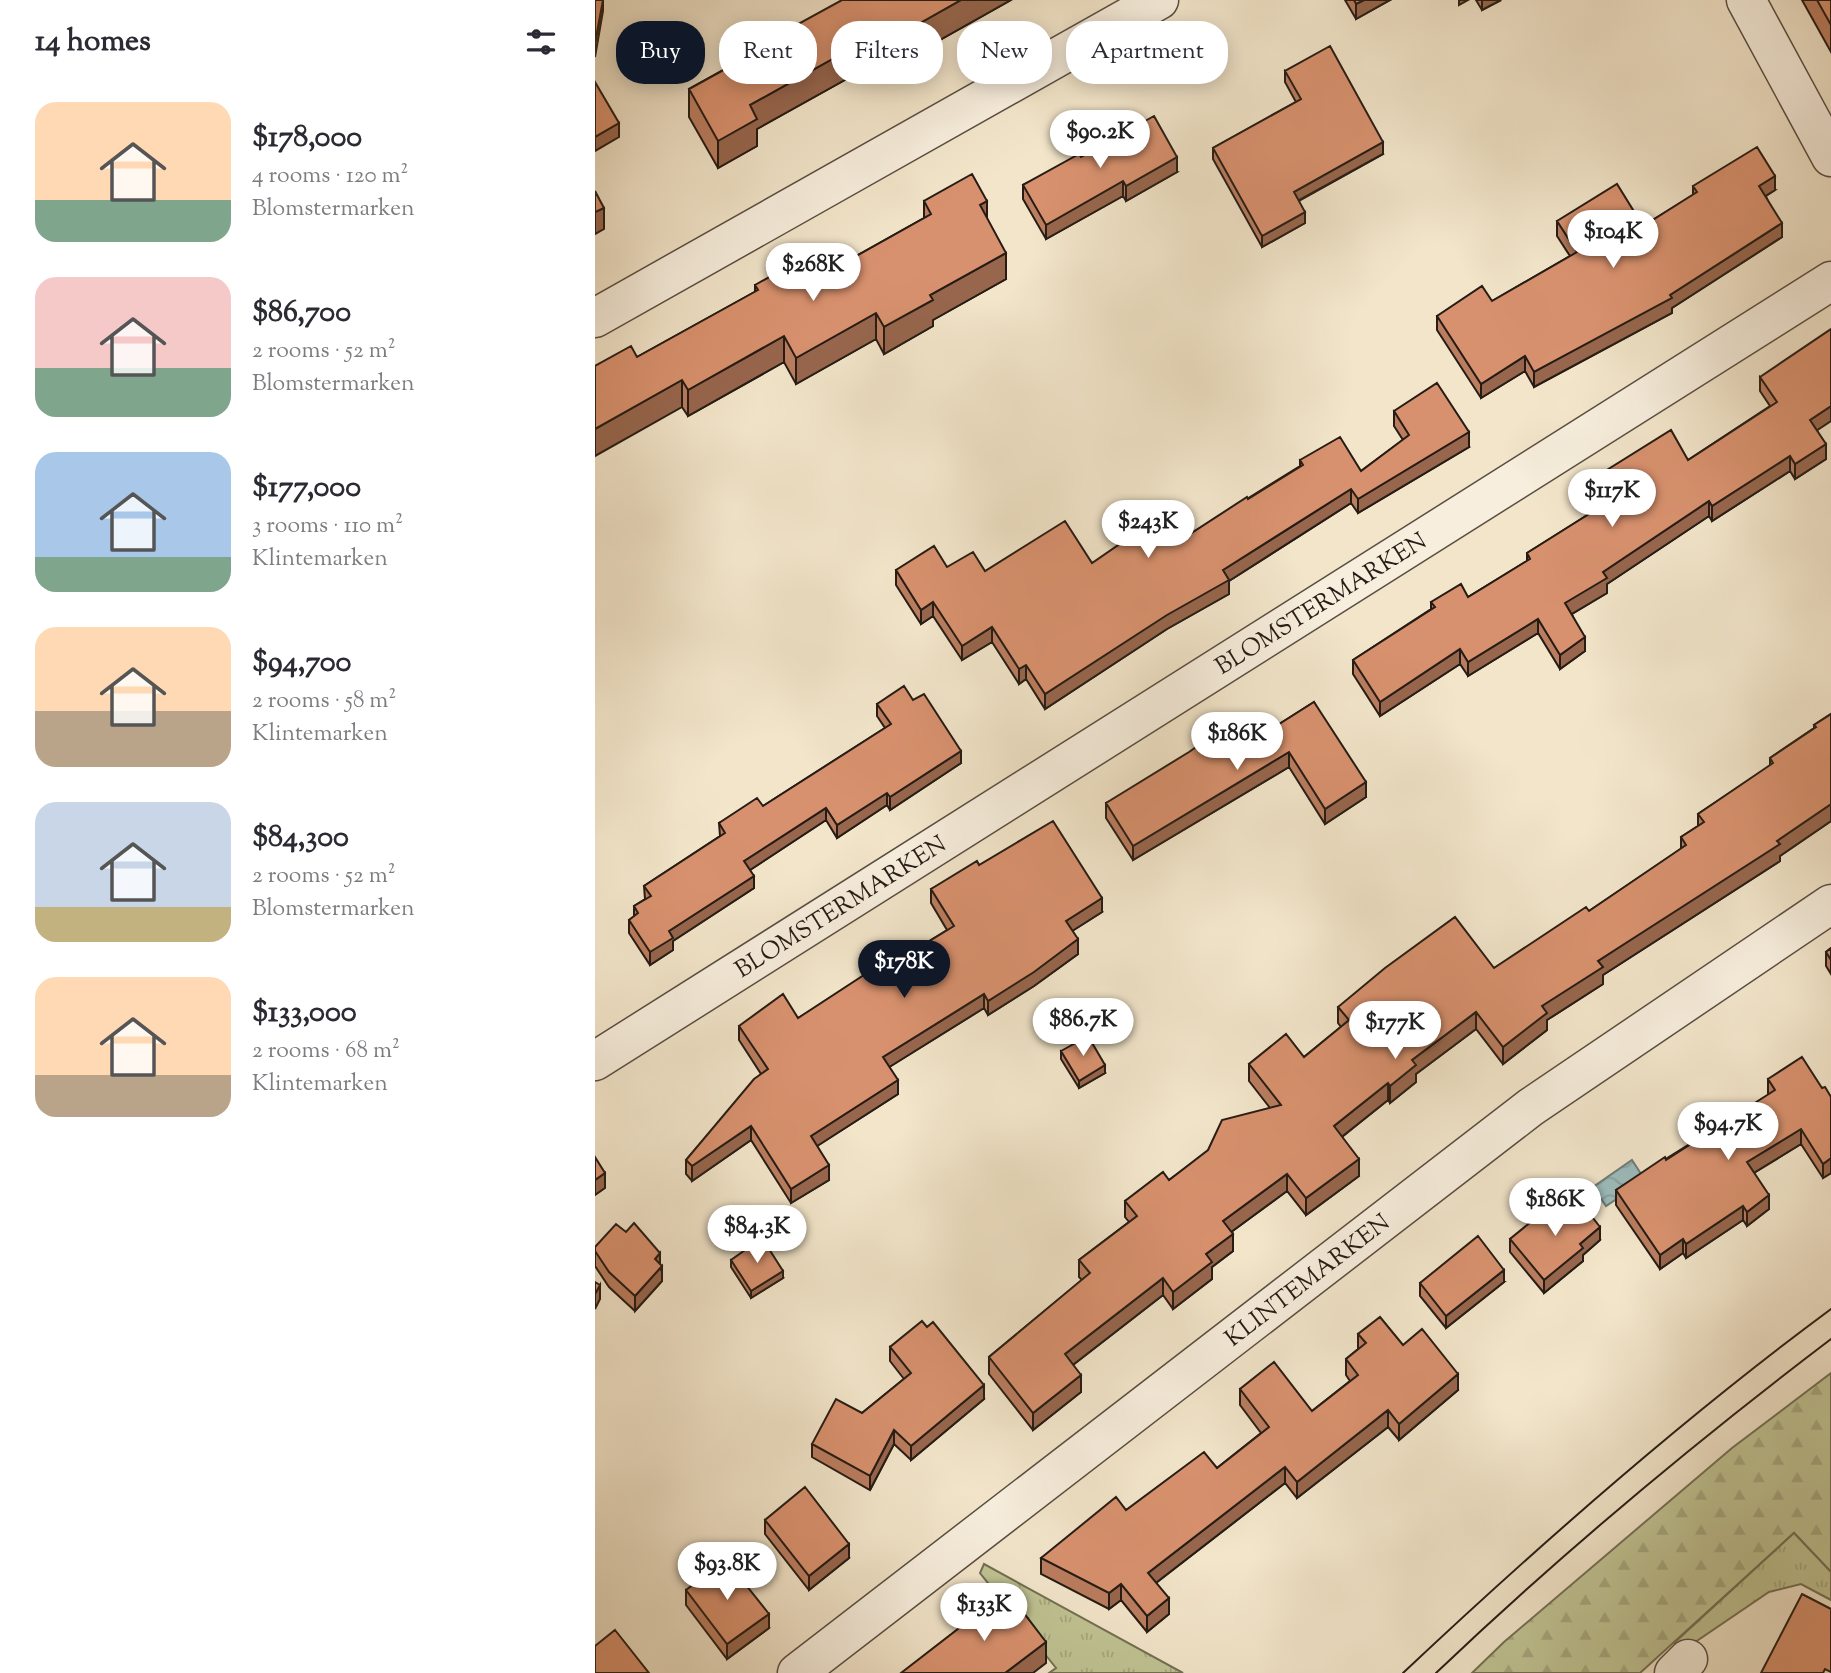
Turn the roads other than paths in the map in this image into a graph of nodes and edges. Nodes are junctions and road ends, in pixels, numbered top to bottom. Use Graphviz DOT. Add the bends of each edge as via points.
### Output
graph roads {
  1 [pos="1159,0"];
  2 [pos="1746,0"];
  3 [pos="1831,157"];
  4 [pos="1831,281"];
  5 [pos="595,318"];
  6 [pos="1831,904"];
  7 [pos="595,1061"];
  8 [pos="797,1673"];
  1 -- 5 [label="street"];
  2 -- 3 [label="street"];
  4 -- 7 [label="street, BLOMSTERMARKEN"];
  6 -- 8 [label="street, KLINTEMARKEN" via="1531,1107"];
}
